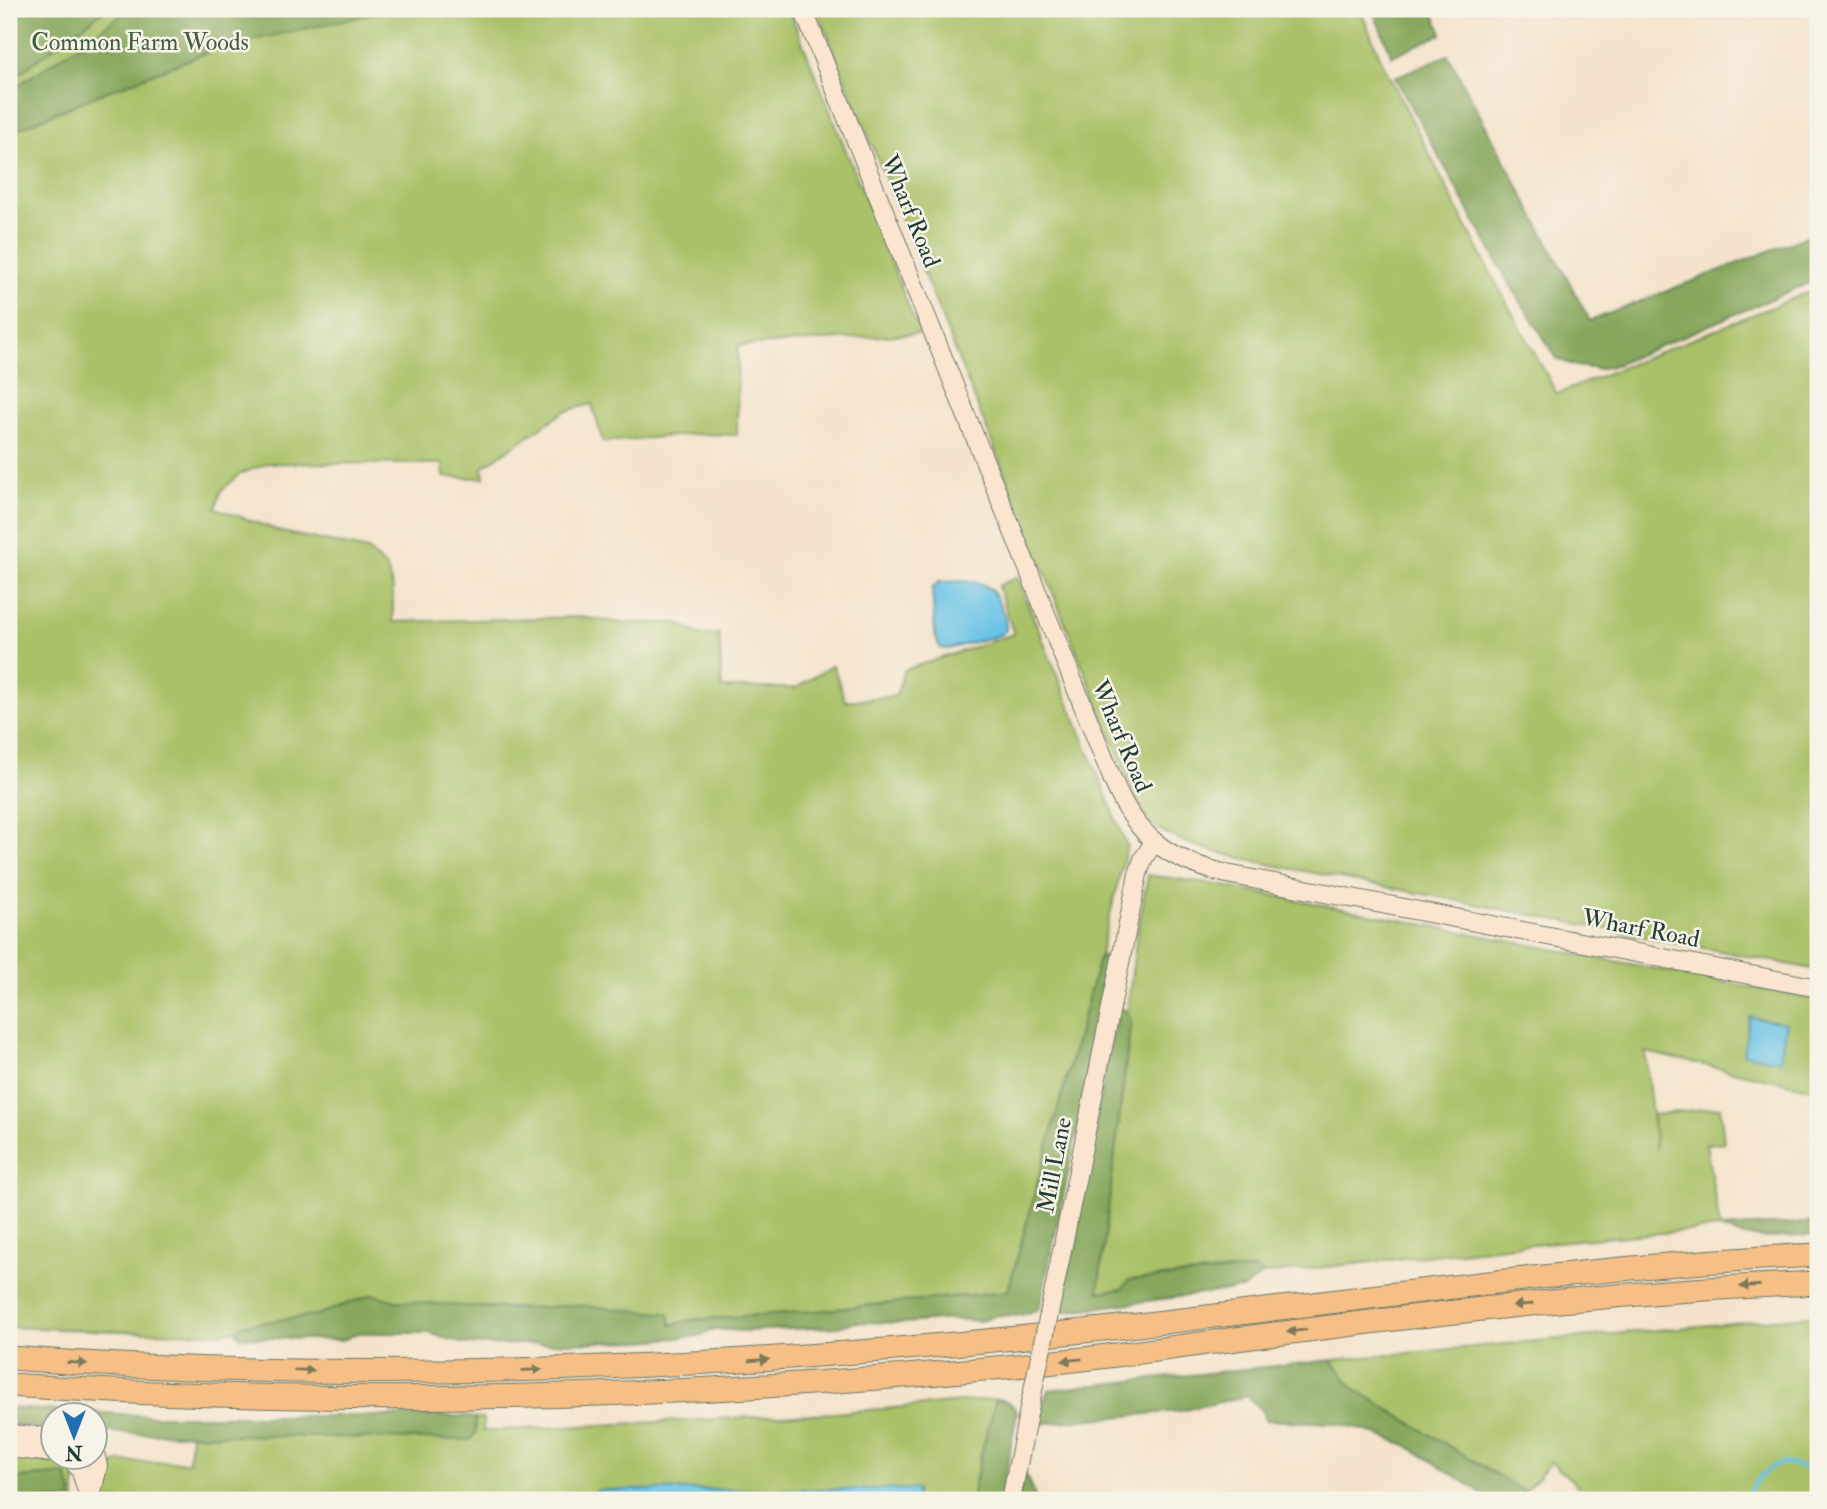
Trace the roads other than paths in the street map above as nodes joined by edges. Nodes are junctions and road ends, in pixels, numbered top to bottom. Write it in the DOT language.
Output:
graph roads {
  1 [pos="803,9"];
  2 [pos="1154,842"];
  3 [pos="1818,988"];
  4 [pos="1818,1255"];
  5 [pos="1818,1283"];
  6 [pos="9,1358"];
  7 [pos="9,1385"];
  8 [pos="9,1434"];
  9 [pos="38,1436"];
  10 [pos="9,1448"];
  11 [pos="38,1451"];
  12 [pos="80,1470"];
  13 [pos="97,1470"];
  14 [pos="90,1500"];
  15 [pos="1011,1500"];
  1 -- 2 [label="main road, Wharf Road"];
  2 -- 3 [label="main road, Wharf Road"];
  2 -- 15 [label="main road, Mill Lane, bridge"];
  6 -- 4 [label="highway, one-way"];
  5 -- 7 [label="highway, one-way"];
  8 -- 9 [label="main road"];
  10 -- 11 [label="main road"];
  12 -- 14 [label="main road"];
  13 -- 14 [label="main road"];
}
